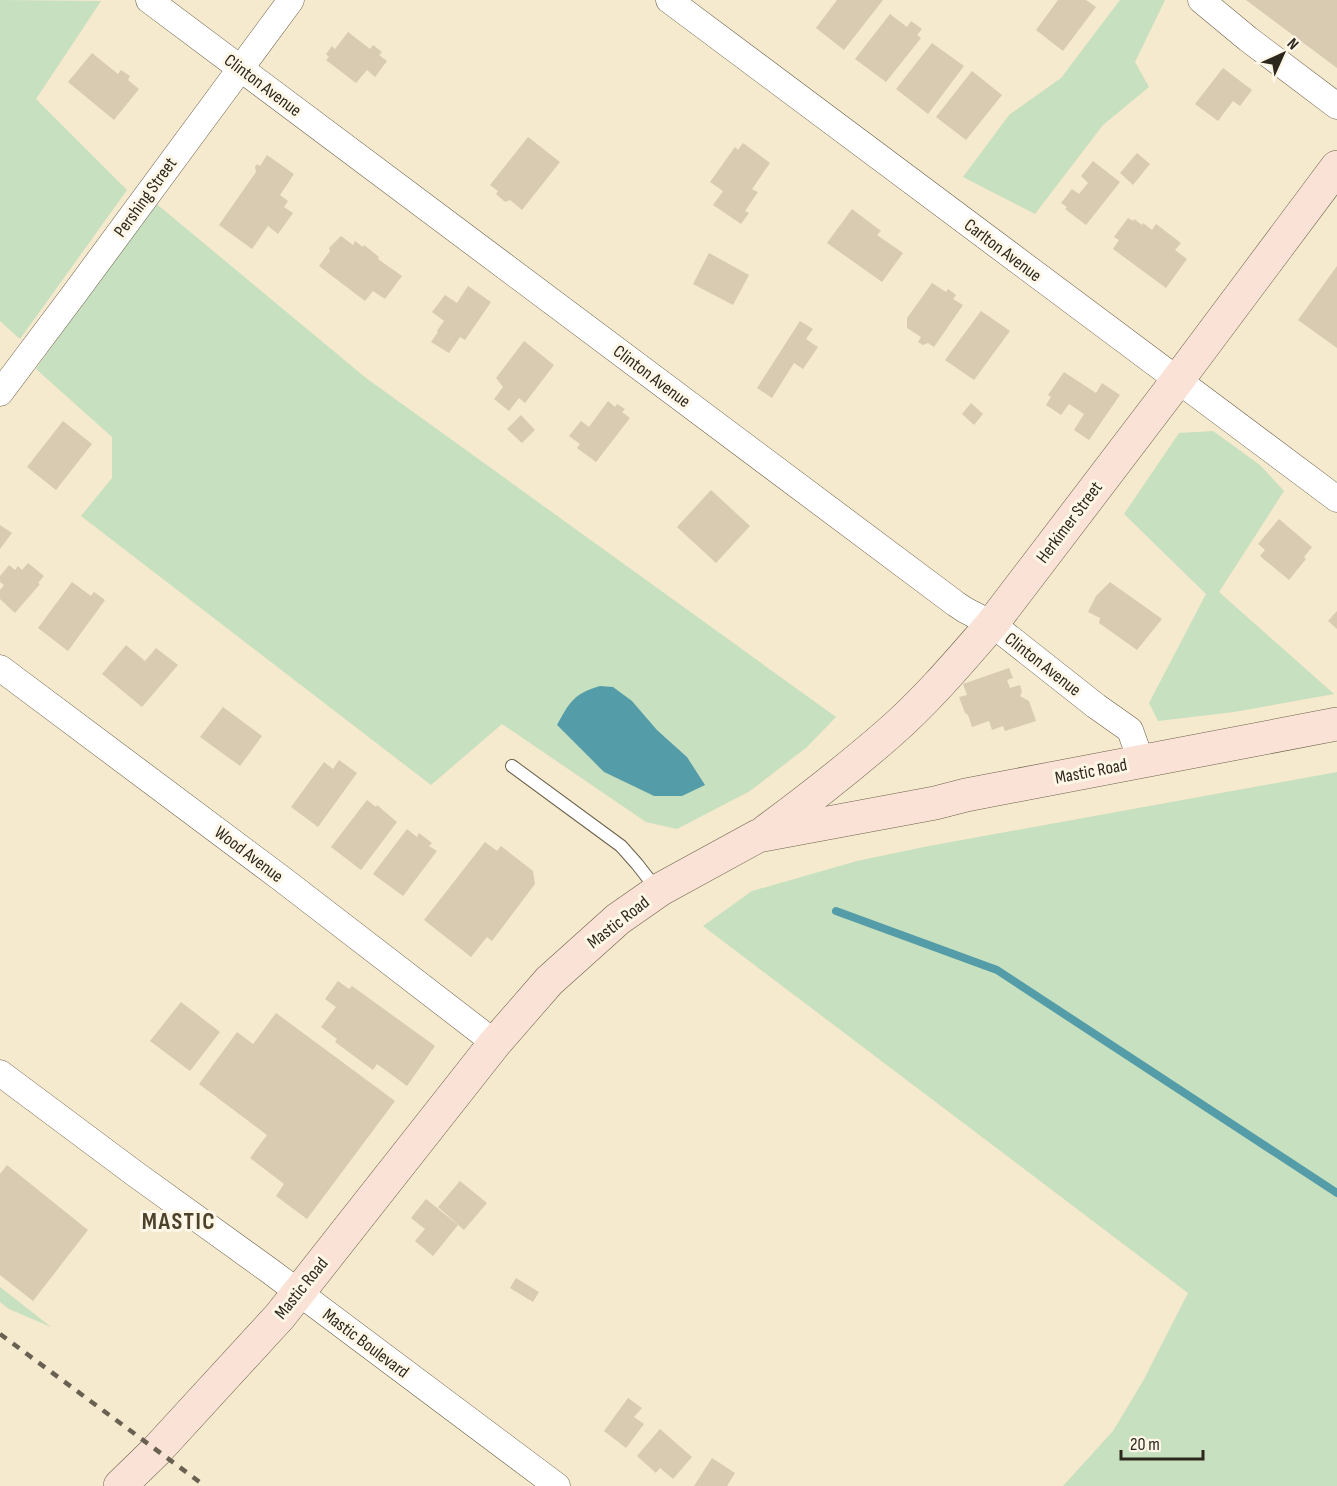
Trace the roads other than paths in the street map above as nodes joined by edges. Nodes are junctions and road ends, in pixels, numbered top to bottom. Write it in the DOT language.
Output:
graph roads {
  1 [pos="149,0"];
  2 [pos="291,0"];
  3 [pos="669,0"];
  4 [pos="1201,0"];
  5 [pos="240,68"];
  6 [pos="1337,106"];
  7 [pos="1337,167"];
  8 [pos="1177,381"];
  9 [pos="0,393"];
  10 [pos="1337,499"];
  11 [pos="992,624"];
  12 [pos="0,668"];
  13 [pos="1337,724"];
  14 [pos="1141,761"];
  15 [pos="512,766"];
  16 [pos="758,836"];
  17 [pos="658,891"];
  18 [pos="495,1043"];
  19 [pos="0,1073"];
  20 [pos="298,1293"];
  21 [pos="120,1486"];
  22 [pos="556,1486"];
  1 -- 5 [label="street, Clinton Avenue"];
  2 -- 5 [label="street, Pershing Street"];
  3 -- 8 [label="street, Carlton Avenue"];
  4 -- 6 [label="street"];
  5 -- 9 [label="street, Pershing Street"];
  5 -- 11 [label="street, Clinton Avenue"];
  7 -- 8 [label="main road, Herkimer Street"];
  8 -- 10 [label="street, Carlton Avenue"];
  8 -- 11 [label="main road, Herkimer Street"];
  11 -- 14 [label="street, Clinton Avenue"];
  11 -- 16 [label="main road, Herkimer Street"];
  12 -- 18 [label="street, Wood Avenue"];
  13 -- 14 [label="main road, Mastic Road"];
  14 -- 16 [label="main road, Mastic Road"];
  15 -- 17 [label="lane"];
  16 -- 17 [label="main road, Mastic Road"];
  17 -- 18 [label="main road, Mastic Road"];
  18 -- 20 [label="main road, Mastic Road"];
  19 -- 20 [label="street, Mastic Boulevard"];
  20 -- 21 [label="main road, Mastic Road"];
  20 -- 22 [label="street, Mastic Boulevard"];
}
